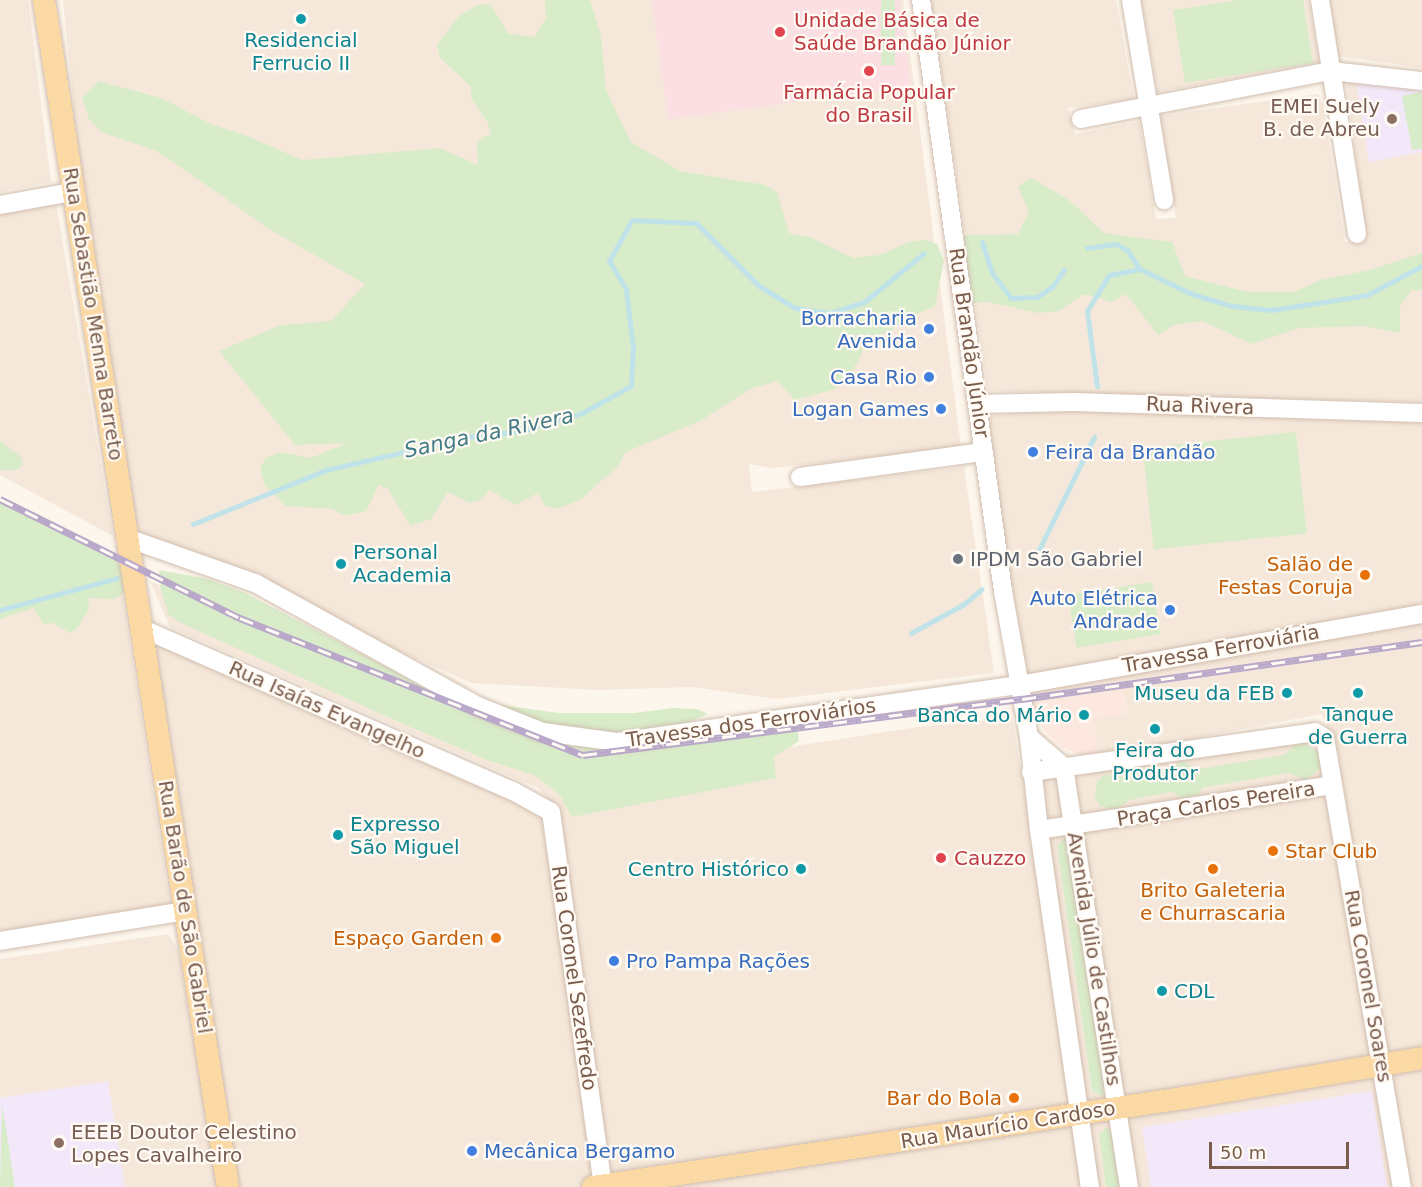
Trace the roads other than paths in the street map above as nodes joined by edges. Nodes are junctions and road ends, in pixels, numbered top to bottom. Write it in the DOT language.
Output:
graph roads {
  1 [pos="44,0"];
  2 [pos="921,0"];
  3 [pos="1131,0"];
  4 [pos="1320,0"];
  5 [pos="1332,71"];
  6 [pos="1422,81"];
  7 [pos="1149,106"];
  8 [pos="1081,119"];
  9 [pos="72,192"];
  10 [pos="1164,200"];
  11 [pos="0,205"];
  12 [pos="1357,234"];
  13 [pos="977,404"];
  14 [pos="1422,412"];
  15 [pos="984,452"];
  16 [pos="800,477"];
  17 [pos="130,539"];
  18 [pos="1422,614"];
  19 [pos="141,628"];
  20 [pos="1019,684"];
  21 [pos="1029,737"];
  22 [pos="1064,767"];
  23 [pos="1031,772"];
  24 [pos="1333,785"];
  25 [pos="513,791"];
  26 [pos="1074,826"];
  27 [pos="1039,830"];
  28 [pos="186,911"];
  29 [pos="0,941"];
  30 [pos="1422,1058"];
  31 [pos="1382,1065"];
  32 [pos="1118,1108"];
  33 [pos="1080,1114"];
  34 [pos="600,1186"];
  35 [pos="228,1187"];
  36 [pos="1090,1187"];
  37 [pos="1129,1187"];
  38 [pos="1402,1187"];
  1 -- 9 [label="main road, Rua Sebastião Menna Barreto"];
  2 -- 13 [label="street, Rua Brandão Júnior"];
  3 -- 7 [label="street"];
  4 -- 5 [label="street"];
  5 -- 6 [label="street"];
  5 -- 7 [label="street"];
  5 -- 12 [label="street"];
  7 -- 8 [label="street"];
  7 -- 10 [label="street"];
  9 -- 11 [label="street"];
  9 -- 17 [label="main road, Rua Sebastião Menna Barreto"];
  13 -- 14 [label="street, Rua Rivera"];
  13 -- 15 [label="street, Rua Brandão Júnior"];
  15 -- 16 [label="street"];
  15 -- 20 [label="street, Rua Brandão Júnior"];
  17 -- 19 [label="main road, Rua Sebastião Menna Barreto"];
  17 -- 20 [label="street, Travessa dos Ferroviários"];
  18 -- 20 [label="street, Travessa Ferroviária"];
  19 -- 25 [label="street, Rua Isaías Evangelho"];
  19 -- 28 [label="main road, Rua Barão de São Gabriel"];
  20 -- 21 [label="street, Rua Brandão Júnior"];
  21 -- 22 [label="street"];
  21 -- 23 [label="street, Avenida Júlio de Castilhos"];
  22 -- 23 [label="street, Praça Carlos Pereira"];
  22 -- 24 [label="street, Praça Carlos Pereira"];
  22 -- 26 [label="street, Avenida Júlio de Castilhos"];
  23 -- 27 [label="street, Avenida Júlio de Castilhos"];
  24 -- 26 [label="street, Praça Carlos Pereira"];
  24 -- 31 [label="street, Rua Coronel Soares"];
  25 -- 34 [label="street, Rua Coronel Sezefredo"];
  26 -- 27 [label="street, Praça Carlos Pereira"];
  26 -- 32 [label="street, Avenida Júlio de Castilhos"];
  27 -- 33 [label="street, Avenida Júlio de Castilhos"];
  28 -- 29 [label="street"];
  28 -- 35 [label="main road, Rua Barão de São Gabriel"];
  30 -- 31 [label="main road, Rua Maurício Cardoso"];
  31 -- 32 [label="main road, Rua Maurício Cardoso"];
  31 -- 38 [label="street, Rua Coronel Soares"];
  32 -- 33 [label="main road, Rua Maurício Cardoso"];
  32 -- 37 [label="street, Avenida Júlio de Castilhos"];
  33 -- 34 [label="main road, Rua Maurício Cardoso"];
  33 -- 36 [label="street, Avenida Júlio de Castilhos"];
}
